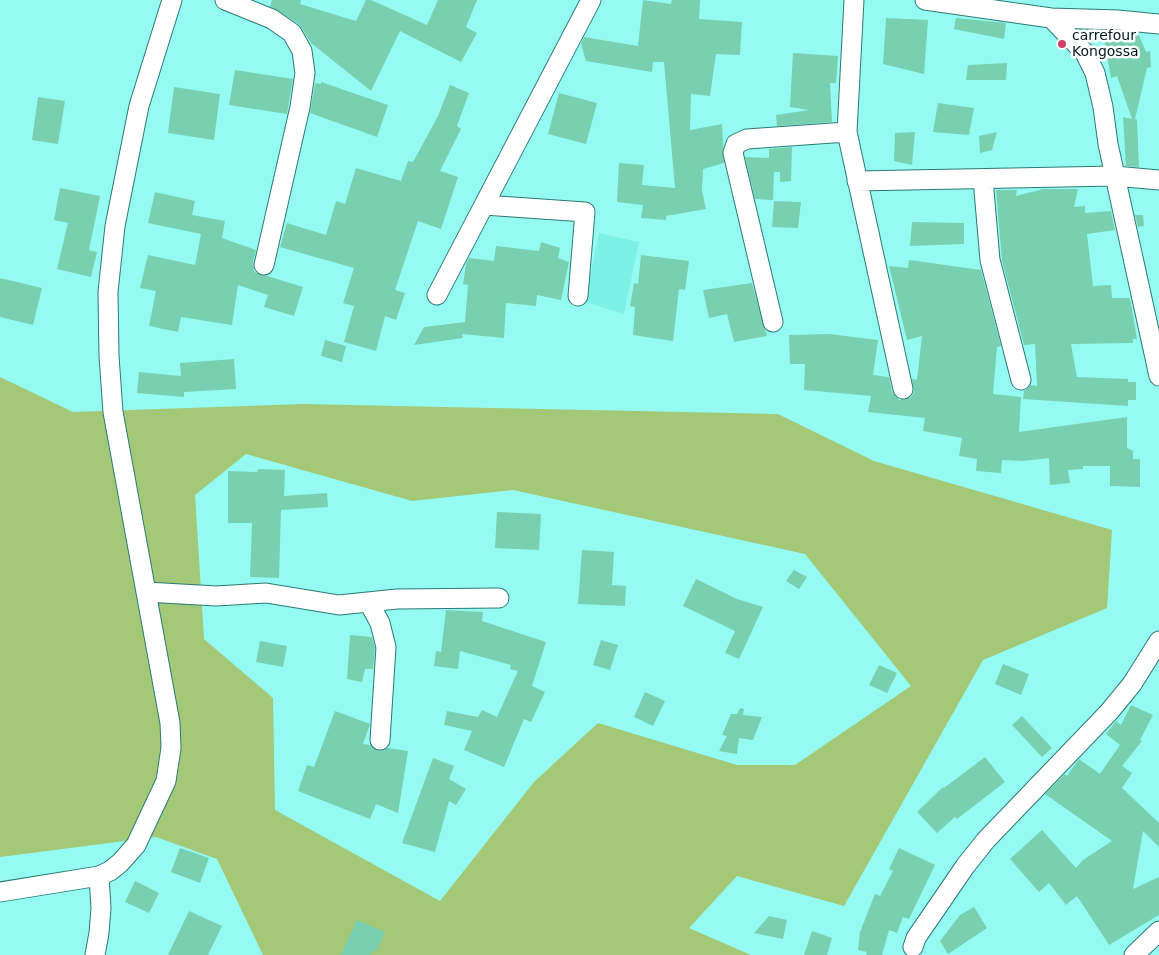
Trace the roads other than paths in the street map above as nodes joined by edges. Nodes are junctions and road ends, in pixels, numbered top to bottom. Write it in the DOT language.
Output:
graph roads {
  1 [pos="172,0"];
  2 [pos="225,0"];
  3 [pos="591,0"];
  4 [pos="854,0"];
  5 [pos="924,0"];
  6 [pos="1051,18"];
  7 [pos="1159,24"];
  8 [pos="847,132"];
  9 [pos="1115,176"];
  10 [pos="983,179"];
  11 [pos="1159,180"];
  12 [pos="857,181"];
  13 [pos="484,205"];
  14 [pos="264,265"];
  15 [pos="437,295"];
  16 [pos="578,296"];
  17 [pos="1151,304"];
  18 [pos="773,322"];
  19 [pos="1159,376"];
  20 [pos="1021,380"];
  21 [pos="903,389"];
  22 [pos="146,592"];
  23 [pos="499,598"];
  24 [pos="369,602"];
  25 [pos="1159,641"];
  26 [pos="380,740"];
  27 [pos="99,876"];
  28 [pos="0,892"];
  29 [pos="1159,931"];
  30 [pos="913,946"];
  31 [pos="95,955"];
  32 [pos="1134,955"];
  1 -- 22 [label="street"];
  2 -- 14 [label="street"];
  3 -- 13 [label="street"];
  4 -- 8 [label="street"];
  5 -- 6 [label="street"];
  6 -- 7 [label="street"];
  6 -- 9 [label="street"];
  8 -- 12 [label="street"];
  8 -- 18 [label="street"];
  9 -- 10 [label="street"];
  9 -- 11 [label="street"];
  9 -- 17 [label="street"];
  10 -- 12 [label="street"];
  10 -- 20 [label="street"];
  12 -- 21 [label="street"];
  13 -- 15 [label="street"];
  13 -- 16 [label="street"];
  17 -- 19 [label="street"];
  22 -- 24 [label="street"];
  22 -- 27 [label="street"];
  23 -- 24 [label="street"];
  24 -- 26 [label="street"];
  25 -- 30 [label="street"];
  27 -- 28 [label="street"];
  27 -- 31 [label="street"];
  29 -- 32 [label="street"];
}
